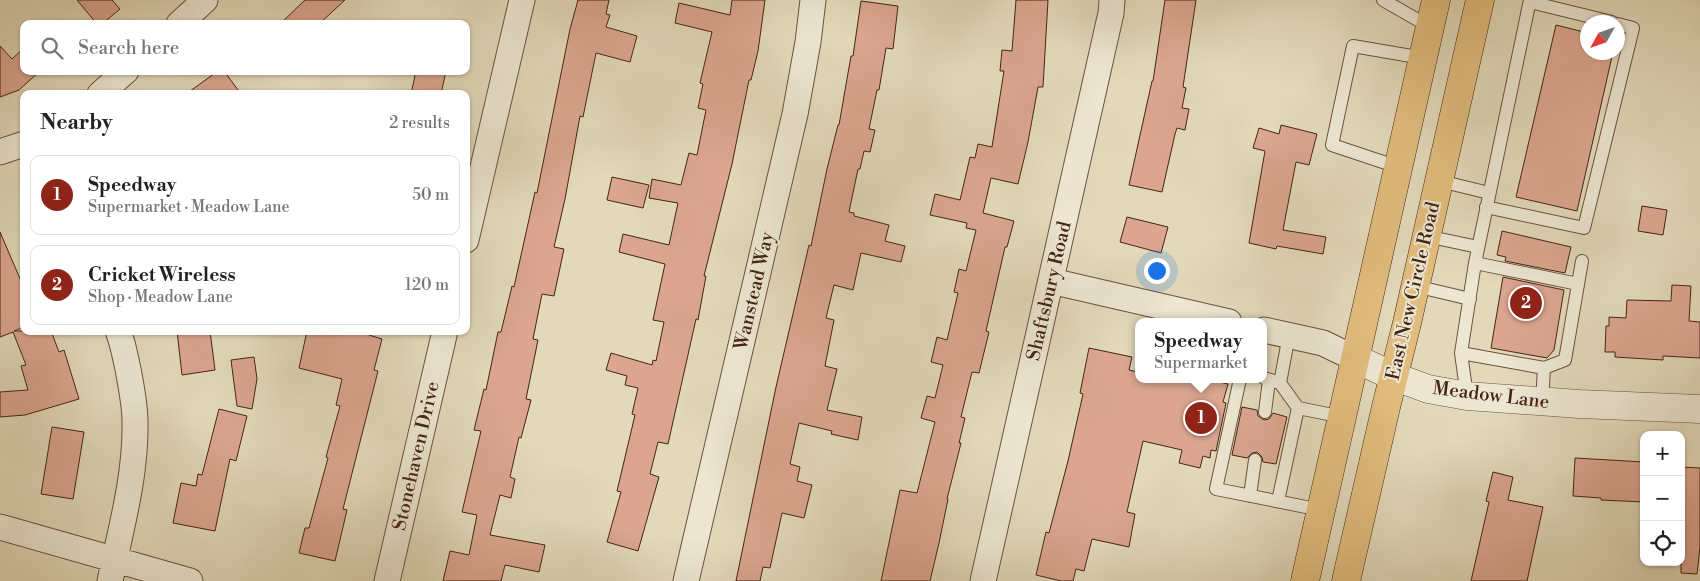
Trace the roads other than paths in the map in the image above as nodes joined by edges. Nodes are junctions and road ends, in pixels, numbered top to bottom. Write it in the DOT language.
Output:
graph roads {
  1 [pos="205,0"];
  2 [pos="522,0"];
  3 [pos="813,0"];
  4 [pos="1112,0"];
  5 [pos="1383,0"];
  6 [pos="1436,0"];
  7 [pos="1480,0"];
  8 [pos="1530,1"];
  9 [pos="1585,15"];
  10 [pos="183,20"];
  11 [pos="1625,26"];
  12 [pos="1430,27"];
  13 [pos="1423,58"];
  14 [pos="121,75"];
  15 [pos="105,90"];
  16 [pos="20,145"];
  17 [pos="0,152"];
  18 [pos="1398,167"];
  19 [pos="1440,181"];
  20 [pos="1489,193"];
  21 [pos="1486,207"];
  22 [pos="470,223"];
  23 [pos="1426,236"];
  24 [pos="1478,247"];
  25 [pos="1582,261"];
  26 [pos="1475,263"];
  27 [pos="1051,281"];
  28 [pos="1578,284"];
  29 [pos="1415,286"];
  30 [pos="1470,299"];
  31 [pos="1214,318"];
  32 [pos="1267,331"];
  33 [pos="120,335"];
  34 [pos="444,335"];
  35 [pos="1289,335"];
  36 [pos="1461,354"];
  37 [pos="1354,358"];
  38 [pos="1544,368"];
  39 [pos="1393,376"];
  40 [pos="1271,380"];
  41 [pos="1239,383"];
  42 [pos="1467,396"];
  43 [pos="1542,402"];
  44 [pos="1298,408"];
  45 [pos="1700,409"];
  46 [pos="1265,412"];
  47 [pos="1343,416"];
  48 [pos="1255,460"];
  49 [pos="1250,496"];
  50 [pos="1278,501"];
  51 [pos="1321,510"];
  52 [pos="0,528"];
  53 [pos="112,570"];
  54 [pos="190,581"];
  55 [pos="387,581"];
  56 [pos="686,581"];
  57 [pos="983,581"];
  58 [pos="1305,581"];
  59 [pos="1346,581"];
  1 -- 10 [label="street"];
  2 -- 22 [label="street"];
  3 -- 56 [label="street, Wanstead Way"];
  4 -- 27 [label="street, Shaftsbury Road"];
  5 -- 12 [label="lane"];
  6 -- 12 [label="highway"];
  7 -- 19 [label="highway, East New Circle Road"];
  8 -- 9 [label="lane"];
  8 -- 20 [label="lane"];
  11 -- 21 [label="lane"];
  12 -- 13 [label="highway"];
  13 -- 18 [label="highway"];
  13 -- 18 [label="lane"];
  14 -- 15 [label="street"];
  16 -- 17 [label="street"];
  18 -- 37 [label="highway"];
  19 -- 20 [label="lane"];
  19 -- 23 [label="highway, East New Circle Road"];
  20 -- 21 [label="lane"];
  21 -- 24 [label="lane"];
  23 -- 24 [label="lane"];
  23 -- 29 [label="highway, East New Circle Road"];
  24 -- 26 [label="lane"];
  25 -- 28 [label="lane"];
  26 -- 28 [label="lane"];
  26 -- 30 [label="lane"];
  27 -- 31 [label="street"];
  27 -- 57 [label="street, Shaftsbury Road"];
  28 -- 38 [label="lane"];
  29 -- 30 [label="lane"];
  29 -- 39 [label="highway, East New Circle Road"];
  30 -- 36 [label="lane"];
  32 -- 35 [label="street, Meadow Lane"];
  33 -- 53 [label="street"];
  34 -- 55 [label="street, Stonehaven Drive"];
  35 -- 37 [label="street, Meadow Lane"];
  35 -- 40 [label="lane"];
  36 -- 38 [label="lane"];
  36 -- 42 [label="lane"];
  37 -- 39 [label="street, Meadow Lane"];
  37 -- 47 [label="highway"];
  38 -- 43 [label="lane"];
  39 -- 42 [label="street, Meadow Lane"];
  39 -- 59 [label="highway, East New Circle Road"];
  40 -- 44 [label="lane"];
  40 -- 46 [label="lane"];
  41 -- 49 [label="lane"];
  42 -- 43 [label="street, Meadow Lane"];
  43 -- 45 [label="street, Meadow Lane"];
  44 -- 47 [label="lane"];
  44 -- 50 [label="lane"];
  47 -- 51 [label="highway"];
  48 -- 49 [label="lane"];
  49 -- 50 [label="lane"];
  50 -- 51 [label="lane"];
  51 -- 58 [label="highway"];
  52 -- 53 [label="street"];
  53 -- 54 [label="street"];
}
